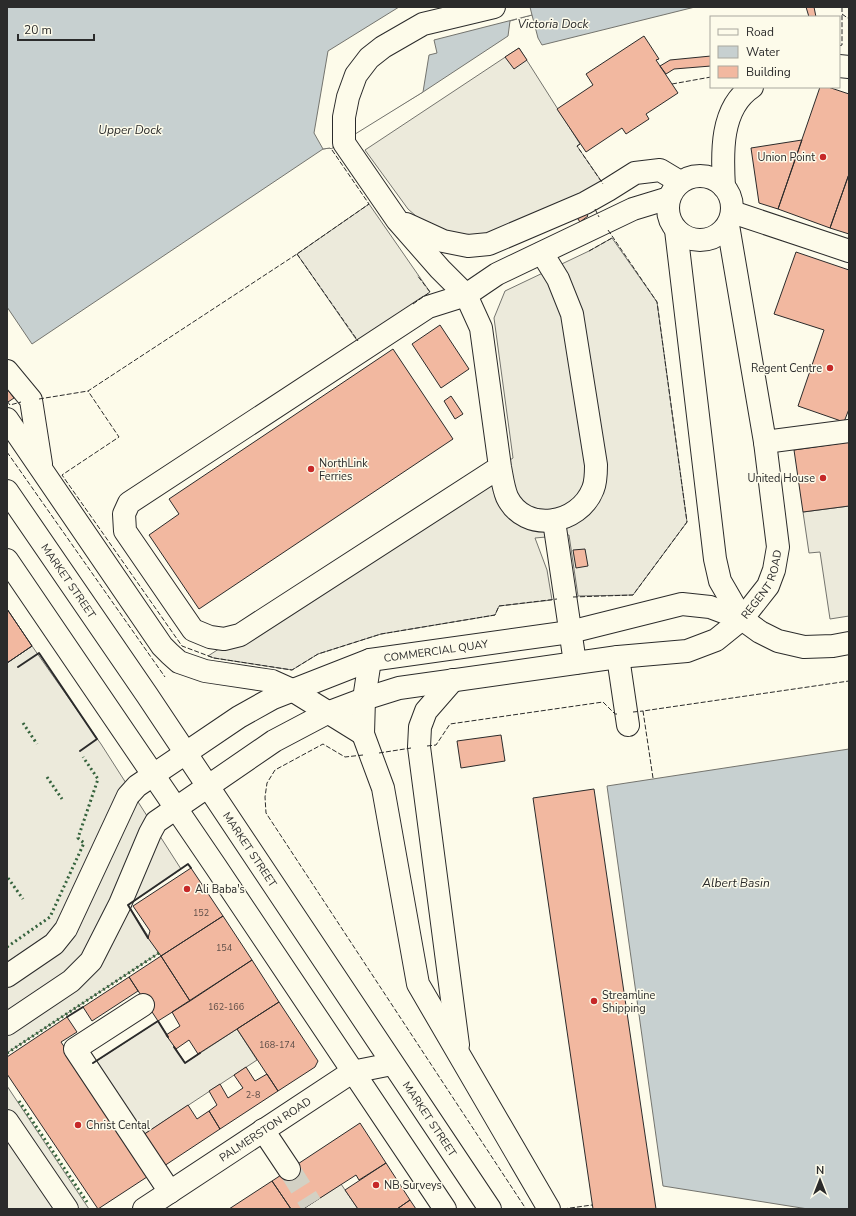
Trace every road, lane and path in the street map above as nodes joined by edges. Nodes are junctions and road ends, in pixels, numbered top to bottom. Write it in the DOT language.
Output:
graph roads {
  1 [pos="494,7"];
  2 [pos="751,88"];
  3 [pos="724,187"];
  4 [pos="675,190"];
  5 [pos="730,218"];
  6 [pos="397,220"];
  7 [pos="676,230"];
  8 [pos="849,251"];
  9 [pos="542,253"];
  10 [pos="466,295"];
  11 [pos="7,371"];
  12 [pos="7,418"];
  13 [pos="849,431"];
  14 [pos="765,442"];
  15 [pos="500,467"];
  16 [pos="42,469"];
  17 [pos="7,491"];
  18 [pos="554,521"];
  19 [pos="7,560"];
  20 [pos="742,619"];
  21 [pos="570,632"];
  22 [pos="849,643"];
  23 [pos="618,657"];
  24 [pos="370,660"];
  25 [pos="575,663"];
  26 [pos="452,680"];
  27 [pos="292,690"];
  28 [pos="364,699"];
  29 [pos="327,713"];
  30 [pos="628,725"];
  31 [pos="363,734"];
  32 [pos="185,753"];
  33 [pos="153,775"];
  34 [pos="208,786"];
  35 [pos="175,808"];
  36 [pos="7,976"];
  37 [pos="143,1005"];
  38 [pos="7,1024"];
  39 [pos="459,1056"];
  40 [pos="392,1064"];
  41 [pos="352,1072"];
  42 [pos="7,1121"];
  43 [pos="263,1130"];
  44 [pos="289,1169"];
  45 [pos="170,1192"];
  46 [pos="67,1209"];
  47 [pos="144,1209"];
  48 [pos="444,1209"];
  49 [pos="490,1209"];
  50 [pos="549,1209"];
  1 -- 6 [label="street"];
  2 -- 3 [label="street"];
  3 -- 4 [label="street"];
  3 -- 5 [label="street"];
  4 -- 6 [label="street"];
  4 -- 7 [label="street"];
  4 -- 9 [label="street"];
  5 -- 7 [label="street"];
  5 -- 8 [label="street"];
  5 -- 14 [label="street, REGENT ROAD"];
  6 -- 10 [label="street"];
  7 -- 20 [label="street, REGENT ROAD"];
  9 -- 10 [label="street"];
  9 -- 18 [label="street"];
  10 -- 15 [label="street"];
  10 -- 15 [label="street"];
  11 -- 16 [label="street"];
  12 -- 16 [label="street"];
  13 -- 14 [label="street"];
  14 -- 20 [label="street, REGENT ROAD"];
  15 -- 18 [label="street"];
  16 -- 27 [label="street"];
  17 -- 32 [label="street, MARKET STREET"];
  18 -- 21 [label="street"];
  19 -- 33 [label="street"];
  20 -- 21 [label="street, COMMERCIAL QUAY"];
  20 -- 22 [label="street, COMMERCIAL QUAY"];
  20 -- 23 [label="street"];
  21 -- 24 [label="street, COMMERCIAL QUAY"];
  21 -- 25 [label="street"];
  23 -- 25 [label="street"];
  23 -- 30 [label="street"];
  24 -- 27 [label="street, COMMERCIAL QUAY"];
  24 -- 28 [label="street"];
  25 -- 26 [label="street"];
  26 -- 28 [label="street"];
  26 -- 39 [label="street"];
  27 -- 29 [label="street"];
  27 -- 32 [label="street, COMMERCIAL QUAY"];
  28 -- 29 [label="street"];
  28 -- 31 [label="street"];
  29 -- 31 [label="street"];
  29 -- 34 [label="street"];
  31 -- 39 [label="street"];
  32 -- 33 [label="street, COMMERCIAL QUAY"];
  32 -- 34 [label="street, MARKET STREET"];
  33 -- 35 [label="street"];
  33 -- 36 [label="street, COMMERCIAL QUAY"];
  34 -- 35 [label="street"];
  34 -- 40 [label="street, MARKET STREET"];
  35 -- 38 [label="street"];
  35 -- 41 [label="street"];
  37 -- 45 [label="street"];
  39 -- 50 [label="street"];
  40 -- 41 [label="street, PALMERSTON ROAD"];
  40 -- 49 [label="street, MARKET STREET"];
  41 -- 43 [label="street, PALMERSTON ROAD"];
  41 -- 48 [label="street"];
  42 -- 46 [label="street"];
  43 -- 44 [label="street"];
  43 -- 45 [label="street, PALMERSTON ROAD"];
  45 -- 47 [label="street, PALMERSTON ROAD"];
}
